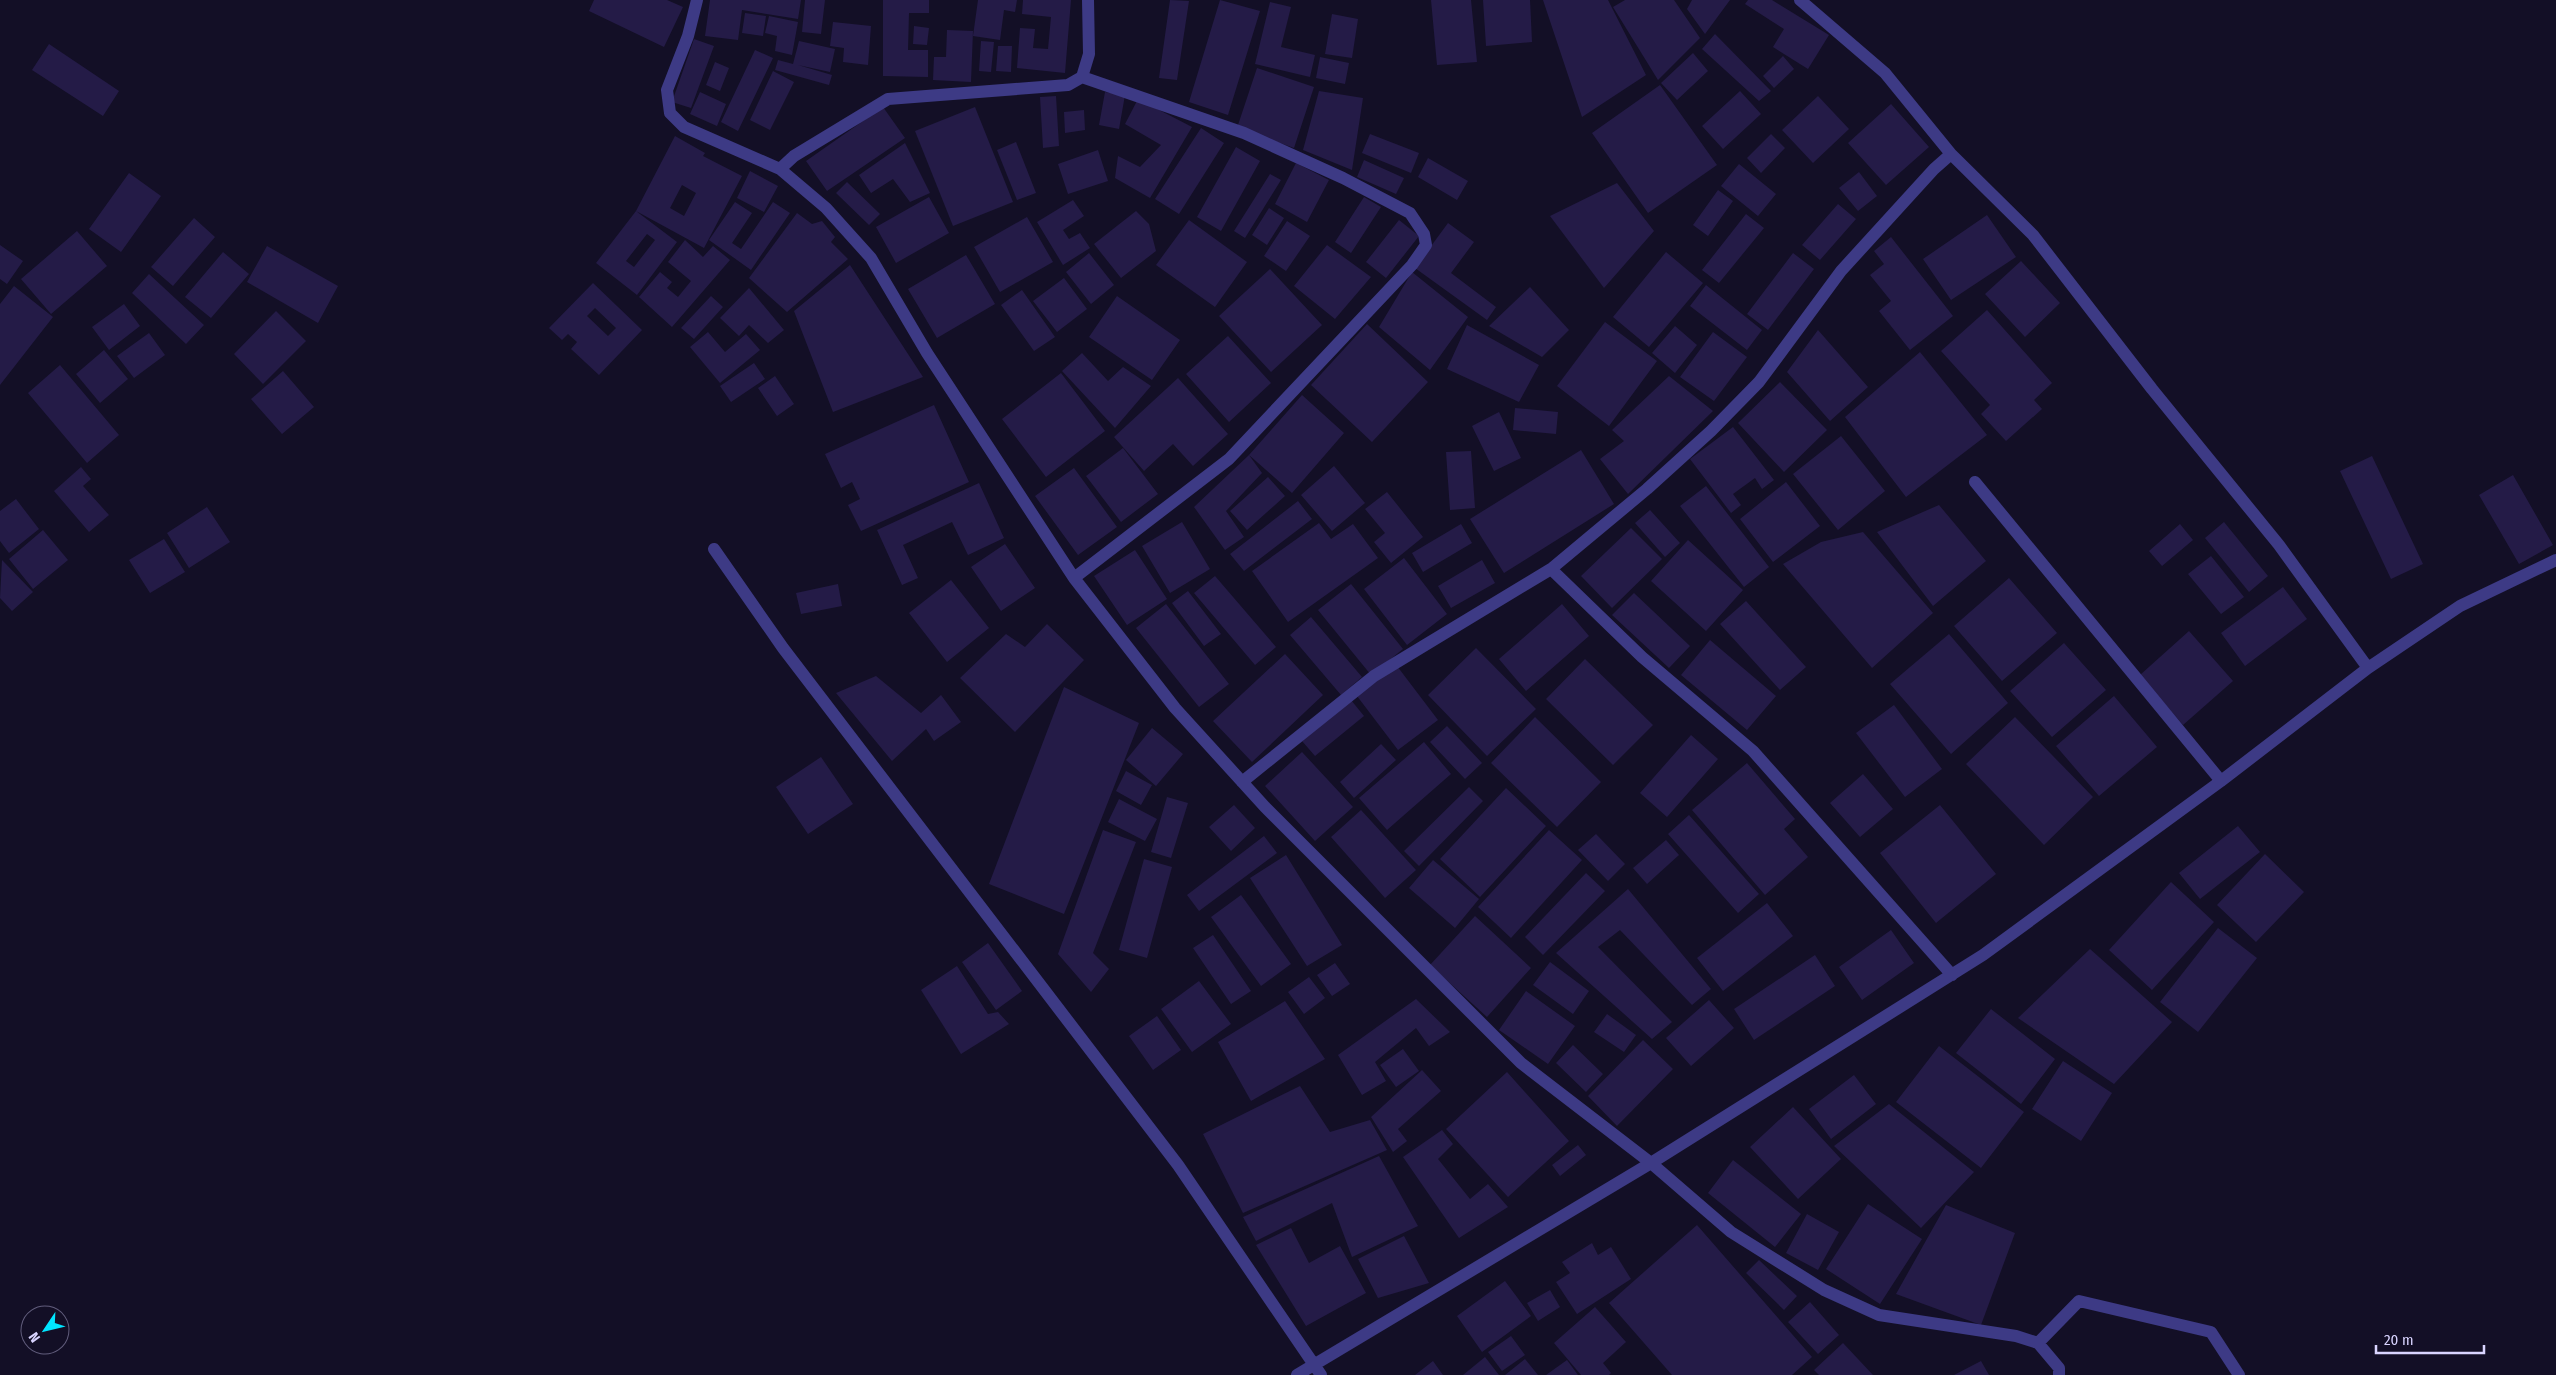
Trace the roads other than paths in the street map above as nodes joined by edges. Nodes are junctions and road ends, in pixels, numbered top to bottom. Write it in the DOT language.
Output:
graph roads {
  1 [pos="697,0"];
  2 [pos="1088,0"];
  3 [pos="1800,0"];
  4 [pos="1082,77"];
  5 [pos="1951,154"];
  6 [pos="780,169"];
  7 [pos="1974,482"];
  8 [pos="714,549"];
  9 [pos="2556,560"];
  10 [pos="1551,569"];
  11 [pos="1074,578"];
  12 [pos="2368,668"];
  13 [pos="2221,781"];
  14 [pos="1242,782"];
  15 [pos="1952,975"];
  16 [pos="1651,1163"];
  17 [pos="2038,1343"];
  18 [pos="1317,1370"];
  19 [pos="1297,1375"];
  20 [pos="2059,1375"];
  21 [pos="2239,1375"];
  1 -- 6 [label="street"];
  2 -- 4 [label="street"];
  3 -- 5 [label="street"];
  4 -- 6 [label="street"];
  4 -- 11 [label="street"];
  5 -- 10 [label="street"];
  5 -- 12 [label="street"];
  6 -- 11 [label="street"];
  7 -- 13 [label="street"];
  8 -- 18 [label="street"];
  9 -- 12 [label="street"];
  10 -- 14 [label="street"];
  10 -- 15 [label="street"];
  11 -- 14 [label="street"];
  12 -- 13 [label="street"];
  13 -- 15 [label="street"];
  14 -- 16 [label="street"];
  15 -- 16 [label="street"];
  16 -- 17 [label="street"];
  16 -- 18 [label="street"];
  17 -- 20 [label="street"];
  17 -- 21 [label="street"];
  18 -- 19 [label="street"];
}
